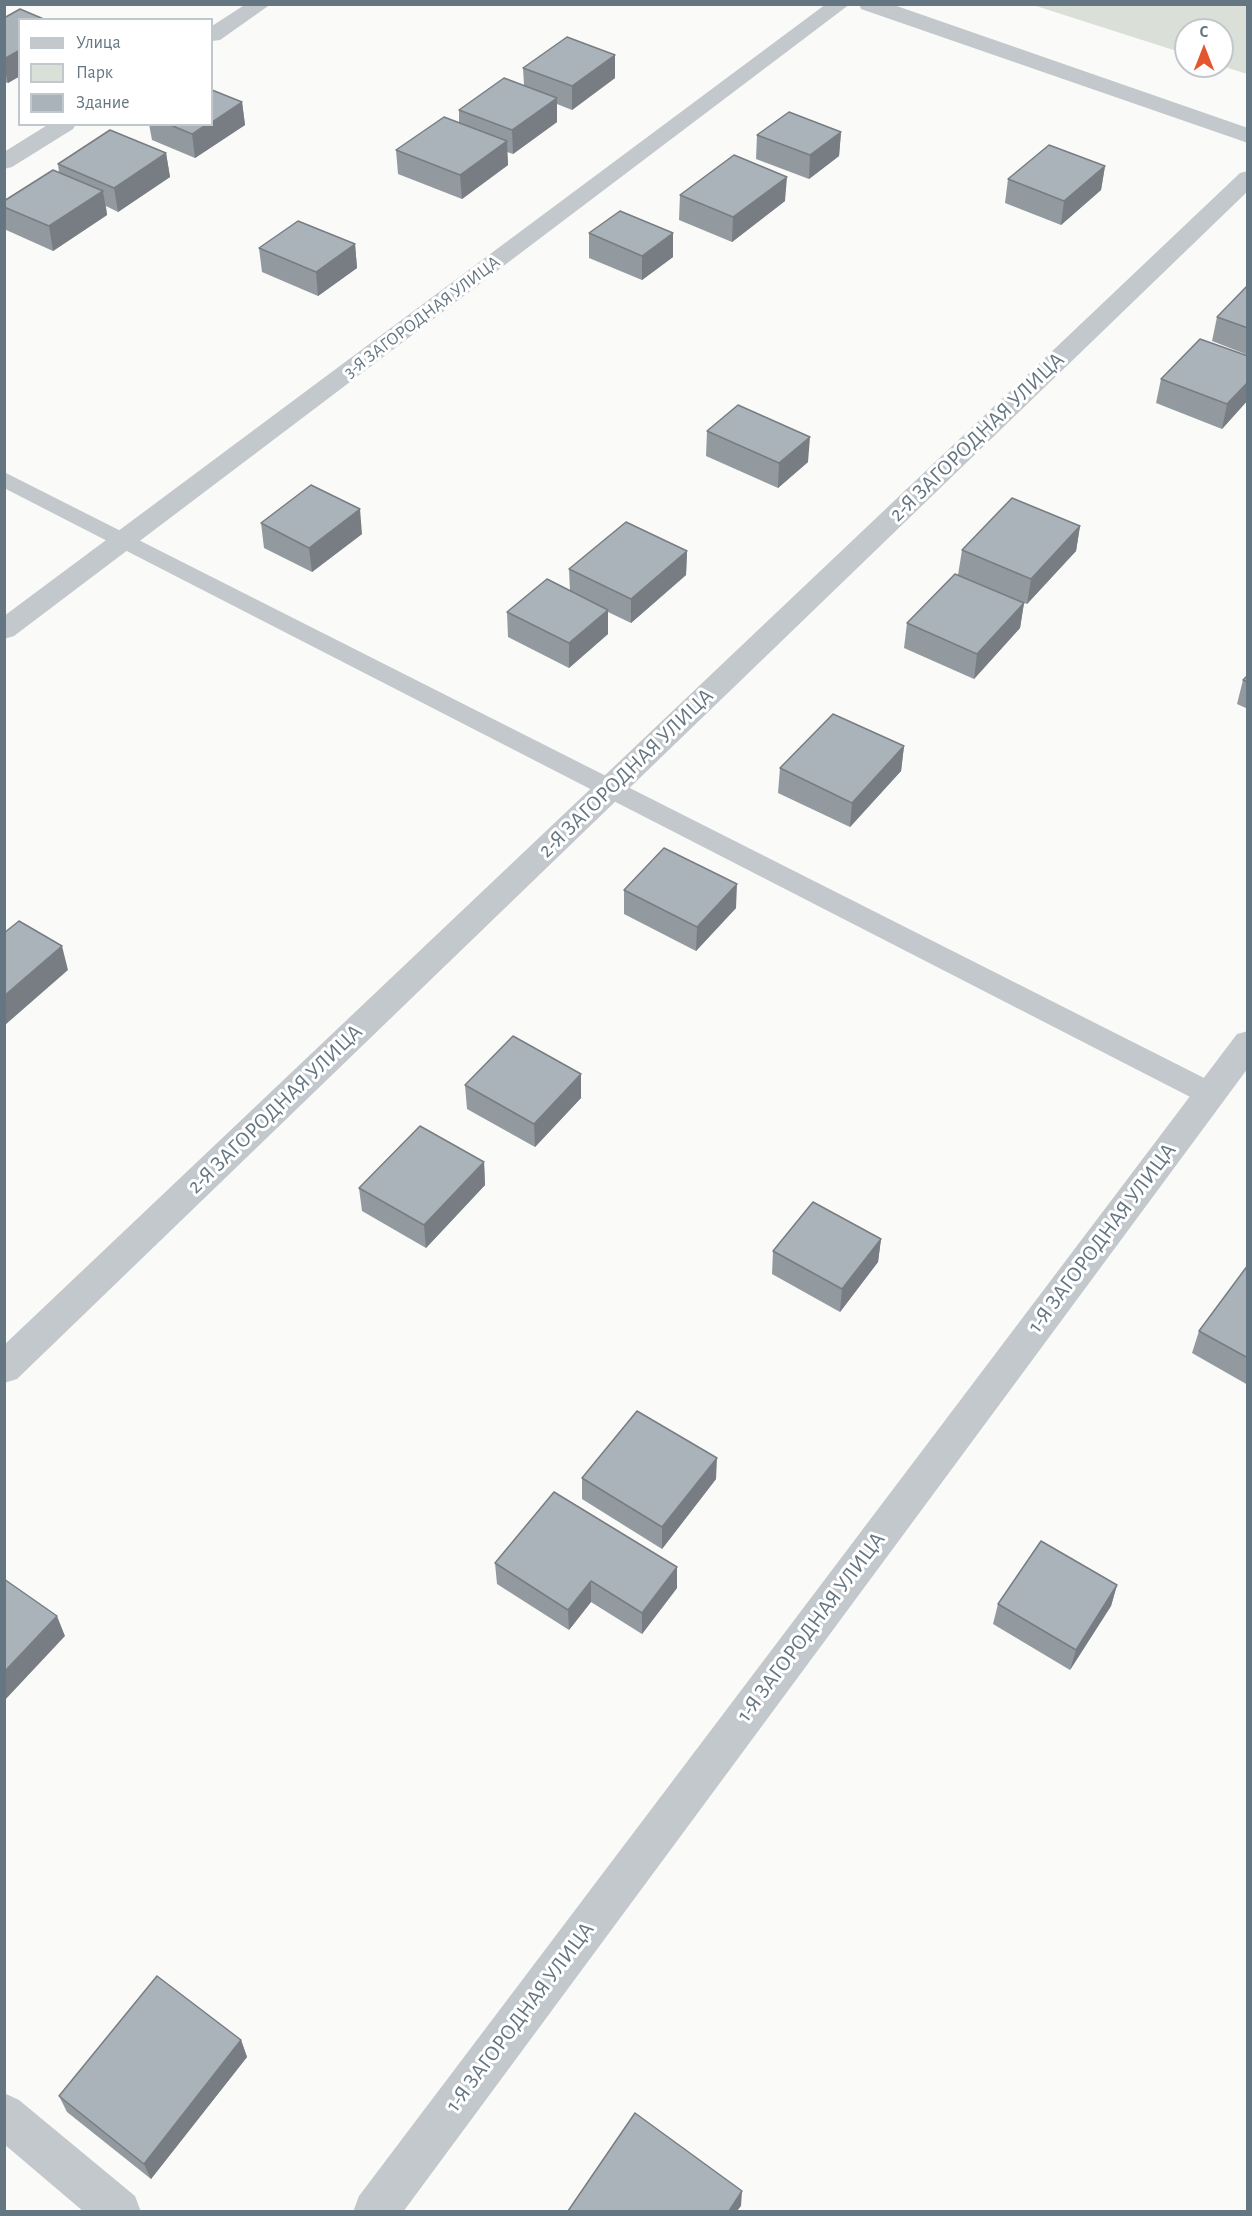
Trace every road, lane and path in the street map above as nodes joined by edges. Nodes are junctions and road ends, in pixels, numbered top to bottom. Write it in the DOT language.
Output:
graph roads {
  1 [pos="261,4"];
  2 [pos="840,4"];
  3 [pos="869,4"];
  4 [pos="213,34"];
  5 [pos="62,126"];
  6 [pos="1248,136"];
  7 [pos="4,162"];
  8 [pos="1248,178"];
  9 [pos="4,478"];
  10 [pos="125,540"];
  11 [pos="4,630"];
  12 [pos="610,788"];
  13 [pos="1248,1043"];
  14 [pos="1210,1094"];
  15 [pos="4,1368"];
  16 [pos="4,2115"];
  17 [pos="119,2211"];
  18 [pos="375,2211"];
  1 -- 4 [label="street"];
  2 -- 10 [label="street, 3-Я ЗАГОРОДНАЯ УЛИЦА"];
  3 -- 6 [label="street"];
  5 -- 7 [label="street"];
  8 -- 12 [label="street, 2-Я ЗАГОРОДНАЯ УЛИЦА"];
  9 -- 10 [label="lane"];
  10 -- 11 [label="street, 3-Я ЗАГОРОДНАЯ УЛИЦА"];
  10 -- 12 [label="lane"];
  12 -- 14 [label="lane"];
  12 -- 15 [label="street, 2-Я ЗАГОРОДНАЯ УЛИЦА"];
  13 -- 14 [label="street, 1-Я ЗАГОРОДНАЯ УЛИЦА"];
  14 -- 18 [label="street, 1-Я ЗАГОРОДНАЯ УЛИЦА"];
  16 -- 17 [label="street"];
}
